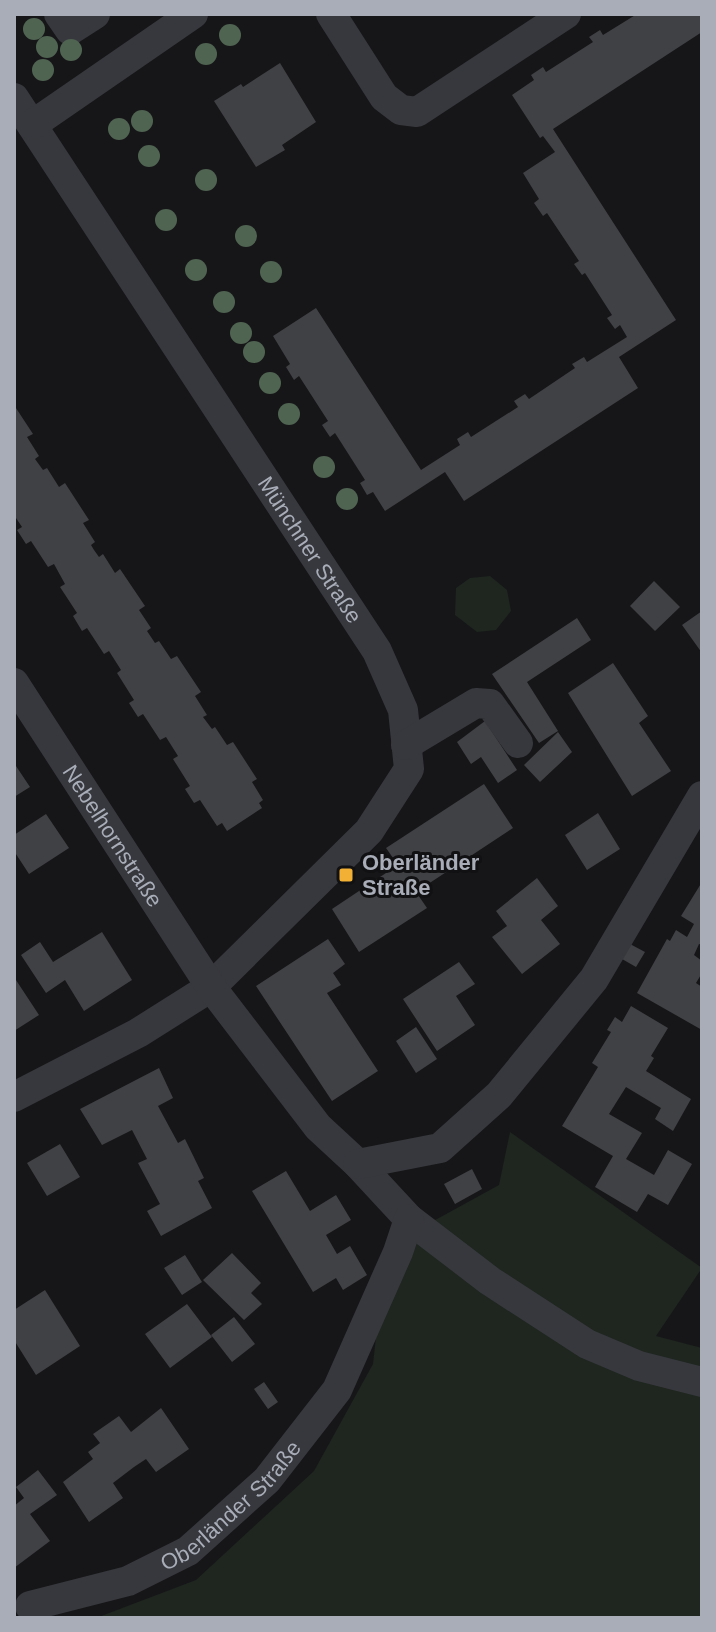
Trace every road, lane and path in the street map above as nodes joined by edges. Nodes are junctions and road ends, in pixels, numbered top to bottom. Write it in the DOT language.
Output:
graph roads {
  1 [pos="59,14"];
  2 [pos="95,14"];
  3 [pos="331,14"];
  4 [pos="566,14"];
  5 [pos="186,16"];
  6 [pos="14,98"];
  7 [pos="32,125"];
  8 [pos="14,683"];
  9 [pos="518,743"];
  10 [pos="406,745"];
  11 [pos="702,796"];
  12 [pos="211,987"];
  13 [pos="14,1097"];
  14 [pos="358,1164"];
  15 [pos="409,1219"];
  16 [pos="702,1382"];
  17 [pos="30,1606"];
  1 -- 2 [label="street"];
  3 -- 4 [label="street"];
  5 -- 7 [label="street"];
  6 -- 7 [label="street, Münchner Straße"];
  7 -- 10 [label="street, Münchner Straße"];
  8 -- 12 [label="street, Nebelhornstraße"];
  9 -- 10 [label="street"];
  10 -- 12 [label="street, Münchner Straße"];
  11 -- 14 [label="street"];
  12 -- 13 [label="street"];
  12 -- 14 [label="street"];
  14 -- 15 [label="street"];
  15 -- 16 [label="street"];
  15 -- 17 [label="street, Oberländer Straße"];
}
